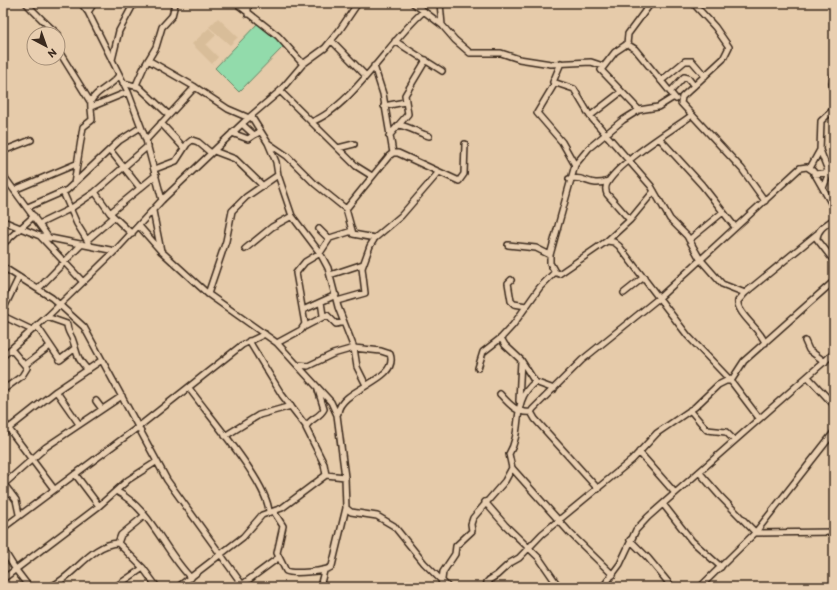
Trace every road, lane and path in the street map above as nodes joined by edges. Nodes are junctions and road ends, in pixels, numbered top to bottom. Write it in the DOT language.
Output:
graph roads {
  1 [pos="26,3"];
  2 [pos="81,3"];
  3 [pos="94,3"];
  4 [pos="134,3"];
  5 [pos="236,3"];
  6 [pos="248,3"];
  7 [pos="358,3"];
  8 [pos="413,3"];
  9 [pos="440,3"];
  10 [pos="650,3"];
  11 [pos="693,3"];
  12 [pos="175,4"];
  13 [pos="424,11"];
  14 [pos="88,12"];
  15 [pos="248,14"];
  16 [pos="442,25"];
  17 [pos="49,26"];
  18 [pos="332,41"];
  19 [pos="395,41"];
  20 [pos="627,44"];
  21 [pos="112,60"];
  22 [pos="148,60"];
  23 [pos="426,60"];
  24 [pos="66,63"];
  25 [pos="303,64"];
  26 [pos="561,64"];
  27 [pos="374,66"];
  28 [pos="603,66"];
  29 [pos="442,71"];
  30 [pos="834,74"];
  31 [pos="119,75"];
  32 [pos="366,76"];
  33 [pos="705,76"];
  34 [pos="661,81"];
  35 [pos="123,83"];
  36 [pos="555,84"];
  37 [pos="136,85"];
  38 [pos="694,86"];
  39 [pos="196,87"];
  40 [pos="280,91"];
  41 [pos="128,92"];
  42 [pos="621,92"];
  43 [pos="670,92"];
  44 [pos="834,96"];
  45 [pos="674,97"];
  46 [pos="405,102"];
  47 [pos="681,103"];
  48 [pos="91,105"];
  49 [pos="384,106"];
  50 [pos="639,110"];
  51 [pos="834,110"];
  52 [pos="169,115"];
  53 [pos="590,116"];
  54 [pos="691,116"];
  55 [pos="250,117"];
  56 [pos="311,122"];
  57 [pos="161,123"];
  58 [pos="242,124"];
  59 [pos="399,125"];
  60 [pos="141,127"];
  61 [pos="260,132"];
  62 [pos="232,133"];
  63 [pos="254,135"];
  64 [pos="606,135"];
  65 [pos="389,136"];
  66 [pos="429,136"];
  67 [pos="660,139"];
  68 [pos="31,140"];
  69 [pos="146,140"];
  70 [pos="268,143"];
  71 [pos="354,144"];
  72 [pos="464,144"];
  73 [pos="148,146"];
  74 [pos="184,148"];
  75 [pos="338,148"];
  76 [pos="110,150"];
  77 [pos="820,150"];
  78 [pos="3,151"];
  79 [pos="212,152"];
  80 [pos="393,153"];
  81 [pos="629,161"];
  82 [pos="76,164"];
  83 [pos="575,165"];
  84 [pos="122,168"];
  85 [pos="810,168"];
  86 [pos="154,169"];
  87 [pos="440,172"];
  88 [pos="831,173"];
  89 [pos="814,174"];
  90 [pos="3,175"];
  91 [pos="278,175"];
  92 [pos="156,176"];
  93 [pos="372,176"];
  94 [pos="570,179"];
  95 [pos="608,181"];
  96 [pos="74,184"];
  97 [pos="263,186"];
  98 [pos="140,188"];
  99 [pos="823,188"];
  100 [pos="14,190"];
  101 [pos="63,192"];
  102 [pos="95,192"];
  103 [pos="654,192"];
  104 [pos="162,200"];
  105 [pos="765,201"];
  106 [pos="28,207"];
  107 [pos="834,208"];
  108 [pos="70,209"];
  109 [pos="346,209"];
  110 [pos="153,211"];
  111 [pos="723,212"];
  112 [pos="112,214"];
  113 [pos="34,216"];
  114 [pos="292,216"];
  115 [pos="834,219"];
  116 [pos="630,220"];
  117 [pos="3,221"];
  118 [pos="39,224"];
  119 [pos="139,226"];
  120 [pos="735,227"];
  121 [pos="20,228"];
  122 [pos="319,229"];
  123 [pos="352,231"];
  124 [pos="132,234"];
  125 [pos="817,234"];
  126 [pos="40,236"];
  127 [pos="49,238"];
  128 [pos="375,238"];
  129 [pos="329,239"];
  130 [pos="689,240"];
  131 [pos="607,241"];
  132 [pos="86,243"];
  133 [pos="3,244"];
  134 [pos="508,245"];
  135 [pos="245,249"];
  136 [pos="115,251"];
  137 [pos="161,251"];
  138 [pos="320,253"];
  139 [pos="550,255"];
  140 [pos="700,259"];
  141 [pos="834,261"];
  142 [pos="64,262"];
  143 [pos="363,264"];
  144 [pos="3,267"];
  145 [pos="555,272"];
  146 [pos="330,275"];
  147 [pos="19,277"];
  148 [pos="644,277"];
  149 [pos="512,280"];
  150 [pos="834,281"];
  151 [pos="83,282"];
  152 [pos="38,289"];
  153 [pos="745,292"];
  154 [pos="624,293"];
  155 [pos="208,294"];
  156 [pos="336,295"];
  157 [pos="660,297"];
  158 [pos="321,302"];
  159 [pos="337,302"];
  160 [pos="59,304"];
  161 [pos="526,306"];
  162 [pos="3,310"];
  163 [pos="303,310"];
  164 [pos="323,315"];
  165 [pos="3,316"];
  166 [pos="47,318"];
  167 [pos="344,322"];
  168 [pos="37,326"];
  169 [pos="304,327"];
  170 [pos="32,330"];
  171 [pos="265,334"];
  172 [pos="501,338"];
  173 [pos="249,341"];
  174 [pos="805,341"];
  175 [pos="276,343"];
  176 [pos="765,343"];
  177 [pos="50,346"];
  178 [pos="354,348"];
  179 [pos="11,349"];
  180 [pos="74,349"];
  181 [pos="834,353"];
  182 [pos="3,356"];
  183 [pos="102,360"];
  184 [pos="521,360"];
  185 [pos="825,362"];
  186 [pos="25,365"];
  187 [pos="298,365"];
  188 [pos="478,368"];
  189 [pos="88,370"];
  190 [pos="808,377"];
  191 [pos="731,381"];
  192 [pos="3,382"];
  193 [pos="535,382"];
  194 [pos="366,385"];
  195 [pos="188,388"];
  196 [pos="317,388"];
  197 [pos="5,389"];
  198 [pos="554,390"];
  199 [pos="56,391"];
  200 [pos="500,394"];
  201 [pos="122,396"];
  202 [pos="96,401"];
  203 [pos="520,401"];
  204 [pos="510,405"];
  205 [pos="834,405"];
  206 [pos="291,406"];
  207 [pos="102,409"];
  208 [pos="518,410"];
  209 [pos="690,410"];
  210 [pos="531,412"];
  211 [pos="337,415"];
  212 [pos="759,418"];
  213 [pos="3,421"];
  214 [pos="79,424"];
  215 [pos="306,426"];
  216 [pos="137,428"];
  217 [pos="8,429"];
  218 [pos="834,432"];
  219 [pos="225,436"];
  220 [pos="734,440"];
  221 [pos="639,452"];
  222 [pos="31,460"];
  223 [pos="156,462"];
  224 [pos="512,468"];
  225 [pos="699,472"];
  226 [pos="75,474"];
  227 [pos="326,475"];
  228 [pos="345,477"];
  229 [pos="3,484"];
  230 [pos="54,489"];
  231 [pos="598,489"];
  232 [pos="116,490"];
  233 [pos="10,492"];
  234 [pos="676,493"];
  235 [pos="3,498"];
  236 [pos="485,502"];
  237 [pos="663,504"];
  238 [pos="99,506"];
  239 [pos="346,508"];
  240 [pos="272,512"];
  241 [pos="20,514"];
  242 [pos="144,516"];
  243 [pos="559,521"];
  244 [pos="3,528"];
  245 [pos="755,532"];
  246 [pos="834,532"];
  247 [pos="630,540"];
  248 [pos="118,542"];
  249 [pos="3,549"];
  250 [pos="529,549"];
  251 [pos="220,554"];
  252 [pos="278,558"];
  253 [pos="721,567"];
  254 [pos="143,568"];
  255 [pos="16,570"];
  256 [pos="324,571"];
  257 [pos="613,575"];
  258 [pos="192,578"];
  259 [pos="3,579"];
  260 [pos="441,580"];
  261 [pos="486,584"];
  262 [pos="242,586"];
  263 [pos="444,586"];
  264 [pos="30,587"];
  265 [pos="50,587"];
  266 [pos="115,587"];
  267 [pos="157,587"];
  268 [pos="178,587"];
  269 [pos="320,587"];
  270 [pos="492,587"];
  271 [pos="559,587"];
  272 [pos="604,587"];
  273 [pos="672,587"];
  274 [pos="700,587"];
  1 -- 17 [label="street"];
  2 -- 14 [label="street"];
  3 -- 14 [label="street"];
  4 -- 21 [label="street"];
  5 -- 15 [label="street"];
  6 -- 15 [label="street"];
  7 -- 18 [label="street"];
  8 -- 13 [label="street"];
  9 -- 16 [label="street"];
  10 -- 20 [label="street"];
  11 -- 33 [label="street"];
  12 -- 22 [label="street"];
  13 -- 16 [label="street"];
  13 -- 19 [label="street"];
  14 -- 21 [label="street"];
  15 -- 25 [label="street"];
  16 -- 26 [label="street"];
  18 -- 25 [label="street"];
  18 -- 32 [label="street"];
  19 -- 23 [label="street"];
  19 -- 27 [label="street"];
  20 -- 28 [label="street"];
  20 -- 34 [label="street"];
  21 -- 31 [label="street"];
  22 -- 37 [label="street"];
  22 -- 39 [label="street"];
  23 -- 29 [label="street"];
  23 -- 46 [label="street"];
  24 -- 48 [label="street"];
  25 -- 40 [label="street"];
  26 -- 28 [label="street"];
  26 -- 36 [label="street"];
  27 -- 32 [label="street"];
  27 -- 49 [label="street"];
  28 -- 42 [label="street"];
  30 -- 44 [label="street"];
  31 -- 35 [label="street"];
  31 -- 48 [label="street"];
  32 -- 56 [label="street"];
  33 -- 34 [label="street"];
  33 -- 38 [label="street"];
  34 -- 43 [label="street"];
  35 -- 37 [label="street"];
  35 -- 41 [label="street"];
  36 -- 53 [label="street"];
  36 -- 83 [label="street"];
  37 -- 52 [label="street"];
  38 -- 43 [label="street"];
  38 -- 47 [label="street"];
  39 -- 52 [label="street"];
  39 -- 55 [label="street"];
  40 -- 55 [label="street"];
  40 -- 56 [label="street"];
  41 -- 48 [label="street"];
  41 -- 60 [label="street"];
  42 -- 50 [label="street"];
  42 -- 53 [label="street"];
  43 -- 45 [label="street"];
  45 -- 47 [label="street"];
  45 -- 50 [label="street"];
  46 -- 49 [label="street"];
  46 -- 59 [label="street"];
  47 -- 54 [label="street"];
  48 -- 82 [label="street"];
  49 -- 65 [label="street"];
  50 -- 64 [label="street"];
  51 -- 77 [label="street"];
  52 -- 57 [label="street"];
  53 -- 64 [label="street"];
  54 -- 67 [label="street"];
  54 -- 105 [label="street"];
  55 -- 58 [label="street"];
  55 -- 61 [label="street"];
  56 -- 75 [label="street"];
  57 -- 69 [label="street"];
  57 -- 74 [label="street"];
  58 -- 62 [label="street"];
  58 -- 63 [label="street"];
  59 -- 65 [label="street"];
  59 -- 66 [label="street"];
  60 -- 69 [label="street"];
  60 -- 76 [label="street"];
  61 -- 63 [label="street"];
  61 -- 70 [label="street"];
  62 -- 63 [label="street"];
  62 -- 79 [label="street"];
  64 -- 81 [label="street"];
  64 -- 83 [label="street"];
  65 -- 80 [label="street"];
  67 -- 81 [label="street"];
  67 -- 111 [label="street"];
  68 -- 78 [label="street"];
  69 -- 73 [label="street"];
  70 -- 91 [label="street"];
  70 -- 109 [label="street"];
  71 -- 75 [label="street"];
  72 -- 87 [label="street"];
  73 -- 84 [label="street"];
  73 -- 86 [label="street"];
  74 -- 79 [label="street"];
  74 -- 86 [label="street"];
  75 -- 93 [label="street"];
  76 -- 84 [label="street"];
  76 -- 96 [label="street"];
  77 -- 85 [label="street"];
  77 -- 88 [label="street"];
  79 -- 97 [label="street"];
  79 -- 104 [label="street"];
  80 -- 87 [label="street"];
  80 -- 93 [label="street"];
  81 -- 95 [label="street"];
  81 -- 103 [label="street"];
  82 -- 96 [label="street"];
  82 -- 100 [label="street"];
  83 -- 94 [label="street"];
  84 -- 98 [label="street"];
  84 -- 102 [label="street"];
  85 -- 89 [label="street"];
  85 -- 105 [label="street"];
  86 -- 92 [label="street"];
  87 -- 128 [label="street"];
  88 -- 89 [label="street"];
  88 -- 99 [label="street"];
  89 -- 99 [label="street"];
  90 -- 100 [label="street"];
  91 -- 97 [label="street"];
  91 -- 114 [label="street"];
  92 -- 98 [label="street"];
  92 -- 104 [label="street"];
  93 -- 109 [label="street"];
  94 -- 95 [label="street"];
  94 -- 139 [label="street"];
  95 -- 116 [label="street"];
  96 -- 101 [label="street"];
  97 -- 155 [label="street"];
  98 -- 112 [label="street"];
  99 -- 107 [label="street"];
  100 -- 106 [label="street"];
  101 -- 106 [label="street"];
  101 -- 108 [label="street"];
  102 -- 108 [label="street"];
  102 -- 112 [label="street"];
  103 -- 116 [label="street"];
  103 -- 130 [label="street"];
  104 -- 110 [label="street"];
  105 -- 120 [label="street"];
  106 -- 113 [label="street"];
  108 -- 118 [label="street"];
  108 -- 132 [label="street"];
  109 -- 123 [label="street"];
  110 -- 119 [label="street"];
  110 -- 137 [label="street"];
  111 -- 120 [label="street"];
  111 -- 130 [label="street"];
  112 -- 124 [label="street"];
  112 -- 132 [label="street"];
  113 -- 118 [label="street"];
  113 -- 121 [label="street"];
  114 -- 135 [label="street"];
  114 -- 138 [label="street"];
  115 -- 125 [label="street"];
  116 -- 131 [label="street"];
  117 -- 121 [label="street"];
  118 -- 127 [label="street"];
  119 -- 124 [label="street"];
  119 -- 137 [label="street"];
  120 -- 140 [label="street"];
  121 -- 126 [label="street"];
  121 -- 133 [label="street"];
  122 -- 129 [label="street"];
  123 -- 128 [label="street"];
  123 -- 129 [label="street"];
  124 -- 136 [label="street"];
  125 -- 141 [label="street"];
  125 -- 153 [label="street"];
  126 -- 127 [label="street"];
  126 -- 142 [label="street"];
  127 -- 132 [label="street"];
  128 -- 143 [label="street"];
  129 -- 138 [label="street"];
  130 -- 140 [label="street"];
  131 -- 145 [label="street"];
  131 -- 148 [label="street"];
  132 -- 136 [label="street"];
  132 -- 142 [label="street"];
  134 -- 139 [label="street"];
  136 -- 151 [label="street"];
  137 -- 155 [label="street"];
  138 -- 146 [label="street"];
  138 -- 163 [label="street"];
  139 -- 145 [label="street"];
  140 -- 153 [label="street"];
  140 -- 157 [label="street"];
  142 -- 151 [label="street"];
  142 -- 152 [label="street"];
  143 -- 146 [label="street"];
  143 -- 159 [label="street"];
  144 -- 147 [label="street"];
  145 -- 161 [label="street"];
  146 -- 156 [label="street"];
  147 -- 152 [label="street"];
  147 -- 162 [label="street"];
  148 -- 154 [label="street"];
  148 -- 157 [label="street"];
  149 -- 161 [label="street"];
  150 -- 176 [label="street"];
  151 -- 160 [label="street"];
  152 -- 160 [label="street"];
  153 -- 176 [label="street"];
  155 -- 171 [label="street"];
  156 -- 158 [label="street"];
  156 -- 159 [label="street"];
  157 -- 191 [label="street"];
  157 -- 198 [label="street"];
  158 -- 163 [label="street"];
  158 -- 164 [label="street"];
  159 -- 167 [label="street"];
  160 -- 166 [label="street"];
  160 -- 183 [label="street"];
  161 -- 172 [label="street"];
  163 -- 169 [label="street"];
  164 -- 167 [label="street"];
  164 -- 169 [label="street"];
  165 -- 170 [label="street"];
  166 -- 168 [label="street"];
  166 -- 180 [label="street"];
  167 -- 178 [label="street"];
  168 -- 170 [label="street"];
  168 -- 177 [label="street"];
  169 -- 175 [label="street"];
  170 -- 179 [label="street"];
  171 -- 173 [label="street"];
  171 -- 175 [label="street"];
  172 -- 184 [label="street"];
  172 -- 188 [label="street"];
  173 -- 195 [label="street"];
  173 -- 206 [label="street"];
  174 -- 185 [label="street"];
  175 -- 187 [label="street"];
  176 -- 191 [label="street"];
  177 -- 180 [label="street"];
  177 -- 186 [label="street"];
  178 -- 187 [label="street"];
  178 -- 194 [label="street"];
  178 -- 194 [label="street"];
  179 -- 182 [label="street"];
  179 -- 186 [label="street"];
  180 -- 189 [label="street"];
  181 -- 185 [label="street"];
  183 -- 189 [label="street"];
  183 -- 201 [label="street"];
  184 -- 193 [label="street"];
  184 -- 203 [label="street"];
  185 -- 190 [label="street"];
  186 -- 197 [label="street"];
  187 -- 196 [label="street"];
  189 -- 199 [label="street"];
  190 -- 205 [label="street"];
  190 -- 212 [label="street"];
  191 -- 209 [label="street"];
  191 -- 212 [label="street"];
  192 -- 197 [label="street"];
  193 -- 198 [label="street"];
  193 -- 203 [label="street"];
  194 -- 211 [label="street"];
  195 -- 216 [label="street"];
  195 -- 219 [label="street"];
  196 -- 211 [label="street"];
  196 -- 215 [label="street"];
  198 -- 210 [label="street"];
  199 -- 214 [label="street"];
  199 -- 217 [label="street"];
  200 -- 204 [label="street"];
  201 -- 207 [label="street"];
  201 -- 216 [label="street"];
  202 -- 207 [label="street"];
  203 -- 204 [label="street"];
  203 -- 208 [label="street"];
  204 -- 208 [label="street"];
  206 -- 215 [label="street"];
  206 -- 219 [label="street"];
  207 -- 214 [label="street"];
  208 -- 210 [label="street"];
  208 -- 224 [label="street"];
  209 -- 220 [label="street"];
  209 -- 221 [label="street"];
  210 -- 231 [label="street"];
  211 -- 228 [label="street"];
  212 -- 220 [label="street"];
  213 -- 217 [label="street"];
  214 -- 222 [label="street"];
  215 -- 227 [label="street"];
  216 -- 223 [label="street"];
  216 -- 226 [label="street"];
  217 -- 222 [label="street"];
  218 -- 245 [label="street"];
  219 -- 240 [label="street"];
  220 -- 225 [label="street"];
  221 -- 231 [label="street"];
  221 -- 234 [label="street"];
  222 -- 229 [label="street"];
  222 -- 230 [label="street"];
  223 -- 232 [label="street"];
  223 -- 251 [label="street"];
  224 -- 236 [label="street"];
  224 -- 243 [label="street"];
  225 -- 234 [label="street"];
  225 -- 245 [label="street"];
  226 -- 230 [label="street"];
  226 -- 238 [label="street"];
  227 -- 228 [label="street"];
  227 -- 240 [label="street"];
  228 -- 239 [label="street"];
  229 -- 233 [label="street"];
  230 -- 241 [label="street"];
  231 -- 243 [label="street"];
  232 -- 238 [label="street"];
  232 -- 242 [label="street"];
  233 -- 235 [label="street"];
  233 -- 241 [label="street"];
  234 -- 237 [label="street"];
  236 -- 250 [label="street"];
  236 -- 260 [label="street"];
  237 -- 247 [label="street"];
  237 -- 253 [label="street"];
  238 -- 255 [label="street"];
  239 -- 256 [label="street"];
  239 -- 260 [label="street"];
  240 -- 251 [label="street"];
  240 -- 252 [label="street"];
  241 -- 244 [label="street"];
  242 -- 248 [label="street"];
  242 -- 258 [label="street"];
  243 -- 250 [label="street"];
  243 -- 257 [label="street"];
  245 -- 246 [label="street"];
  245 -- 253 [label="street"];
  247 -- 257 [label="street"];
  247 -- 273 [label="street"];
  248 -- 254 [label="street"];
  248 -- 265 [label="street"];
  249 -- 255 [label="street"];
  250 -- 261 [label="street"];
  250 -- 271 [label="street"];
  251 -- 258 [label="street"];
  251 -- 262 [label="street"];
  252 -- 256 [label="street"];
  252 -- 262 [label="street"];
  253 -- 274 [label="street"];
  254 -- 266 [label="street"];
  254 -- 267 [label="street"];
  255 -- 259 [label="street"];
  255 -- 264 [label="street"];
  256 -- 269 [label="street"];
  257 -- 272 [label="street"];
  258 -- 268 [label="street"];
  260 -- 263 [label="street"];
  261 -- 270 [label="street"];
}
